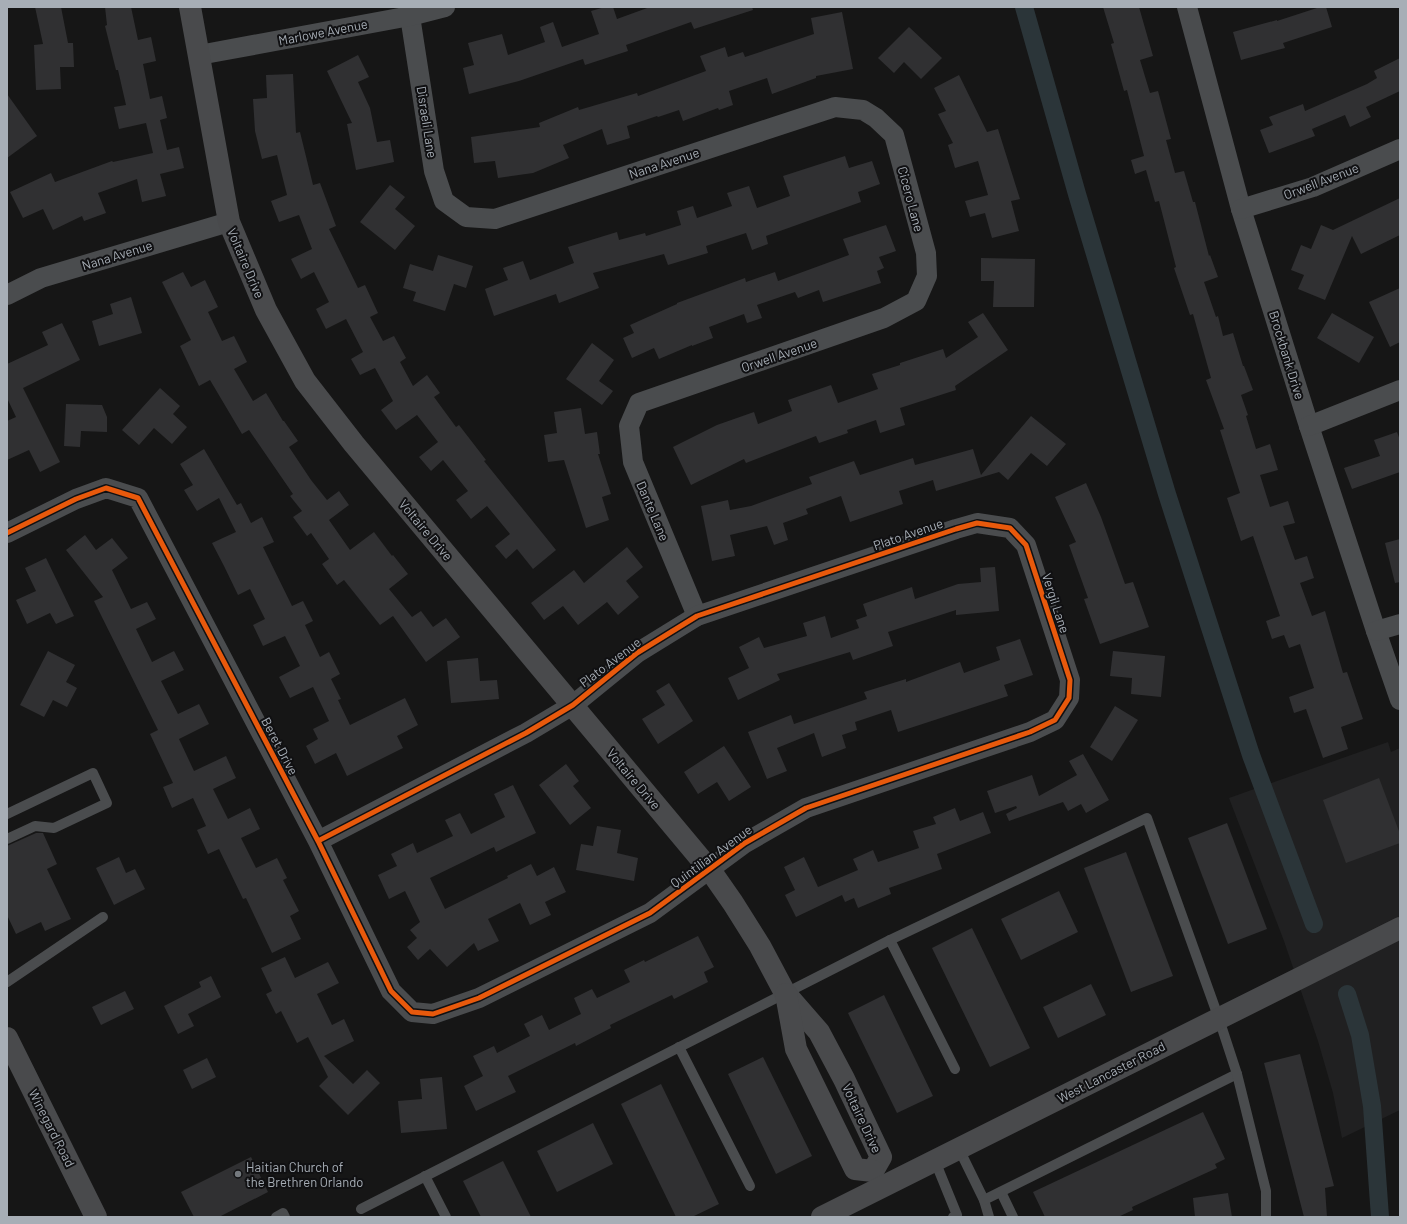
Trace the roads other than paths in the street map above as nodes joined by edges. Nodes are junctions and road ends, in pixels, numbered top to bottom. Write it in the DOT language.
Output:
graph roads {
  1 [pos="190,7"];
  2 [pos="445,7"];
  3 [pos="1187,7"];
  4 [pos="410,16"];
  5 [pos="200,55"];
  6 [pos="863,110"];
  7 [pos="1400,149"];
  8 [pos="1241,209"];
  9 [pos="466,217"];
  10 [pos="229,222"];
  11 [pos="7,295"];
  12 [pos="916,301"];
  13 [pos="1400,390"];
  14 [pos="639,403"];
  15 [pos="1309,426"];
  16 [pos="977,523"];
  17 [pos="7,533"];
  18 [pos="697,616"];
  19 [pos="1400,624"];
  20 [pos="1376,631"];
  21 [pos="1400,700"];
  22 [pos="573,705"];
  23 [pos="1055,720"];
  24 [pos="7,814"];
  25 [pos="7,839"];
  26 [pos="318,841"];
  27 [pos="710,870"];
  28 [pos="103,917"];
  29 [pos="1400,928"];
  30 [pos="890,940"];
  31 [pos="7,982"];
  32 [pos="785,993"];
  33 [pos="433,1014"];
  34 [pos="1219,1019"];
  35 [pos="7,1038"];
  36 [pos="679,1047"];
  37 [pos="955,1069"];
  38 [pos="1237,1074"];
  39 [pos="958,1149"];
  40 [pos="935,1161"];
  41 [pos="426,1176"];
  42 [pos="876,1179"];
  43 [pos="750,1186"];
  44 [pos="1001,1192"];
  45 [pos="984,1200"];
  46 [pos="361,1209"];
  47 [pos="833,1214"];
  48 [pos="96,1217"];
  49 [pos="276,1217"];
  50 [pos="285,1217"];
  51 [pos="446,1217"];
  52 [pos="953,1217"];
  53 [pos="989,1217"];
  54 [pos="1014,1217"];
  55 [pos="1266,1217"];
  1 -- 5 [label="street, Voltaire Drive"];
  2 -- 4 [label="street, Marlowe Avenue"];
  3 -- 8 [label="street, Brockbank Drive"];
  4 -- 5 [label="street, Marlowe Avenue"];
  4 -- 9 [label="street, Disraeli Lane"];
  5 -- 10 [label="street, Voltaire Drive"];
  6 -- 9 [label="street, Nana Avenue"];
  6 -- 12 [label="street, Cicero Lane"];
  7 -- 8 [label="street, Orwell Avenue"];
  8 -- 15 [label="street, Brockbank Drive"];
  10 -- 11 [label="street, Nana Avenue"];
  10 -- 22 [label="street, Voltaire Drive"];
  12 -- 14 [label="street, Orwell Avenue"];
  13 -- 15 [label="street"];
  14 -- 18 [label="street, Dante Lane"];
  15 -- 20 [label="street, Brockbank Drive"];
  16 -- 18 [label="street, Plato Avenue"];
  16 -- 23 [label="street, Vergil Lane"];
  17 -- 26 [label="street, Beret Drive"];
  18 -- 22 [label="street, Plato Avenue"];
  19 -- 20 [label="street"];
  20 -- 21 [label="street, Brockbank Drive"];
  22 -- 26 [label="street, Plato Avenue"];
  22 -- 27 [label="street, Voltaire Drive"];
  23 -- 27 [label="street, Quintilian Avenue"];
  24 -- 25 [label="lane"];
  26 -- 33 [label="street, Beret Drive"];
  27 -- 32 [label="street, Voltaire Drive"];
  27 -- 33 [label="street, Quintilian Avenue"];
  28 -- 31 [label="lane"];
  29 -- 34 [label="street, West Lancaster Road"];
  30 -- 32 [label="lane"];
  30 -- 34 [label="lane"];
  30 -- 37 [label="lane"];
  32 -- 36 [label="lane"];
  32 -- 42 [label="street, Voltaire Drive"];
  32 -- 42 [label="street, Voltaire Drive"];
  34 -- 38 [label="lane"];
  34 -- 39 [label="street, West Lancaster Road"];
  35 -- 48 [label="street, Winegard Road"];
  36 -- 41 [label="lane"];
  36 -- 43 [label="lane"];
  38 -- 44 [label="lane"];
  38 -- 55 [label="lane"];
  39 -- 40 [label="street, West Lancaster Road"];
  39 -- 45 [label="lane"];
  40 -- 42 [label="street, West Lancaster Road"];
  40 -- 52 [label="lane"];
  41 -- 46 [label="lane"];
  41 -- 51 [label="lane"];
  42 -- 47 [label="street, West Lancaster Road"];
  44 -- 45 [label="lane"];
  44 -- 54 [label="lane"];
  45 -- 53 [label="lane"];
  49 -- 50 [label="lane"];
}
